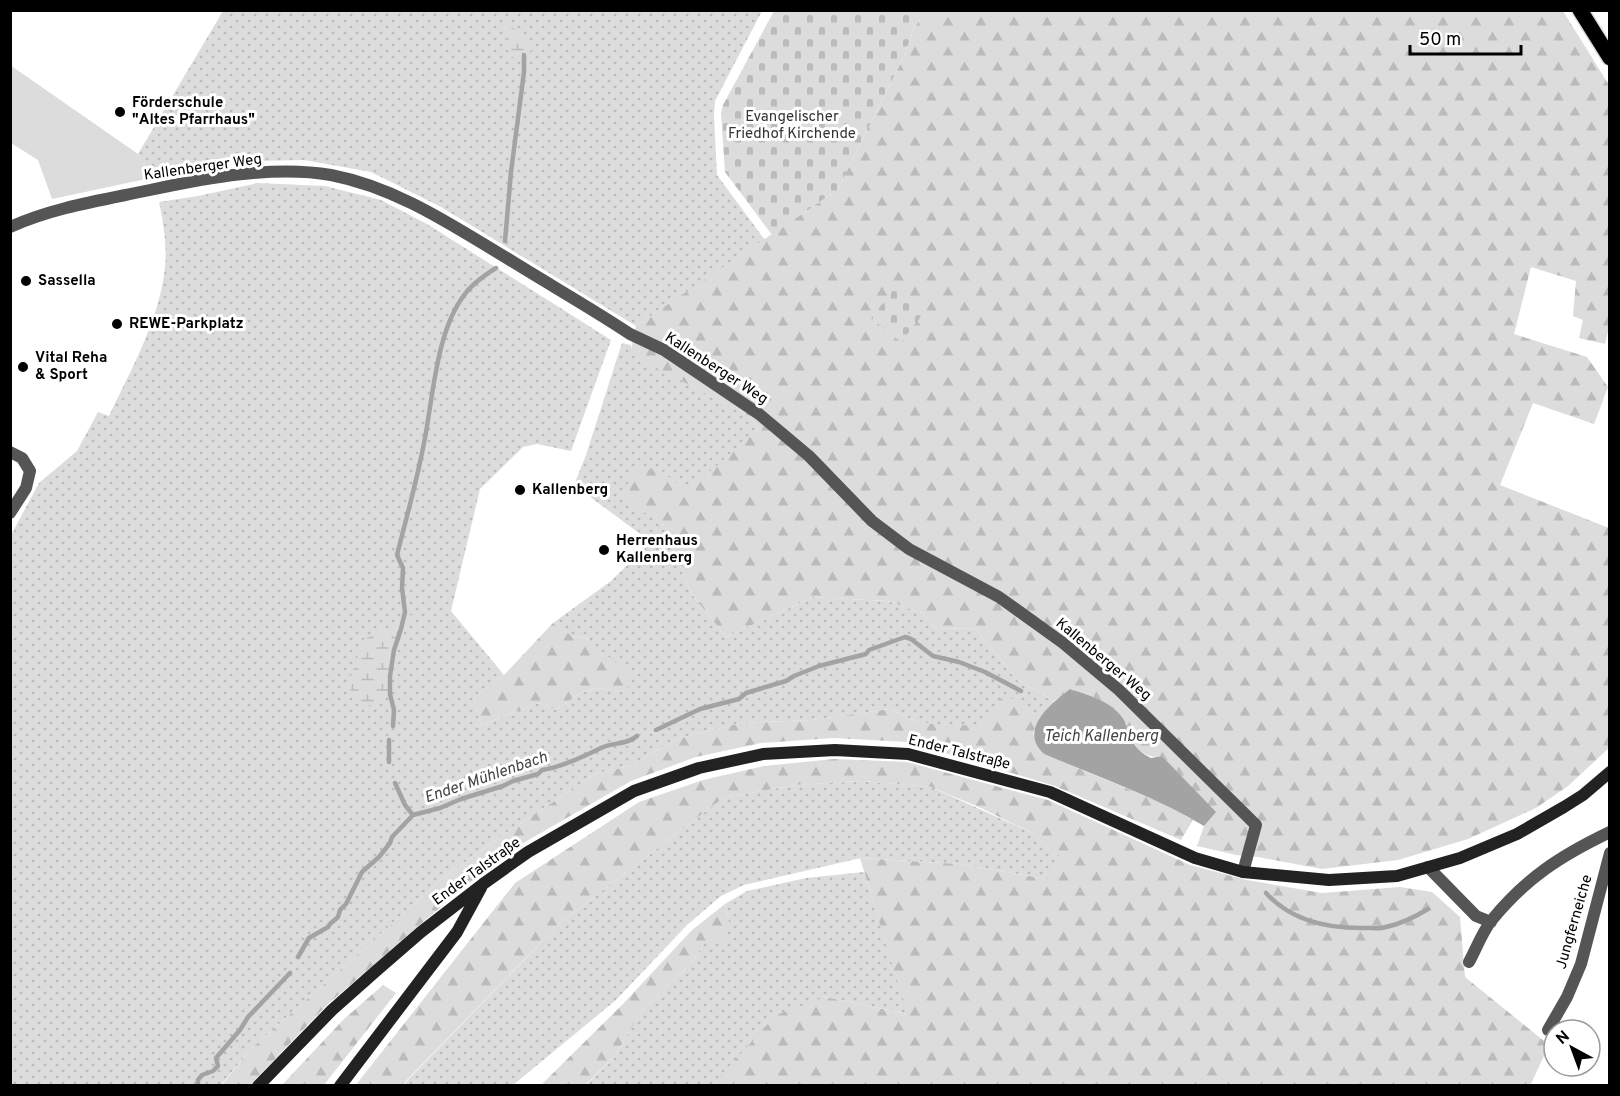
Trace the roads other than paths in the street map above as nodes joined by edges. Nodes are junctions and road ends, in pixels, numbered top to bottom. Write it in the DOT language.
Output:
graph roads {
  1 [pos="1580,10"];
  2 [pos="1610,58"];
  3 [pos="10,227"];
  4 [pos="10,452"];
  5 [pos="16,496"];
  6 [pos="10,513"];
  7 [pos="1610,772"];
  8 [pos="1610,832"];
  9 [pos="1610,853"];
  10 [pos="1428,867"];
  11 [pos="1244,872"];
  12 [pos="483,884"];
  13 [pos="1491,922"];
  14 [pos="1469,962"];
  15 [pos="1555,1018"];
  16 [pos="258,1086"];
  17 [pos="340,1086"];
  1 -- 2 [label="main road"];
  3 -- 11 [label="street, Kallenberger Weg"];
  4 -- 5 [label="street"];
  5 -- 6 [label="street"];
  7 -- 10 [label="main road, Ender Talstraße"];
  8 -- 13 [label="street"];
  9 -- 15 [label="street, Jungferneiche"];
  10 -- 11 [label="main road, Ender Talstraße"];
  10 -- 13 [label="street"];
  11 -- 12 [label="main road, Ender Talstraße"];
  12 -- 16 [label="main road, Ender Talstraße"];
  12 -- 17 [label="main road"];
  13 -- 14 [label="street"];
}
